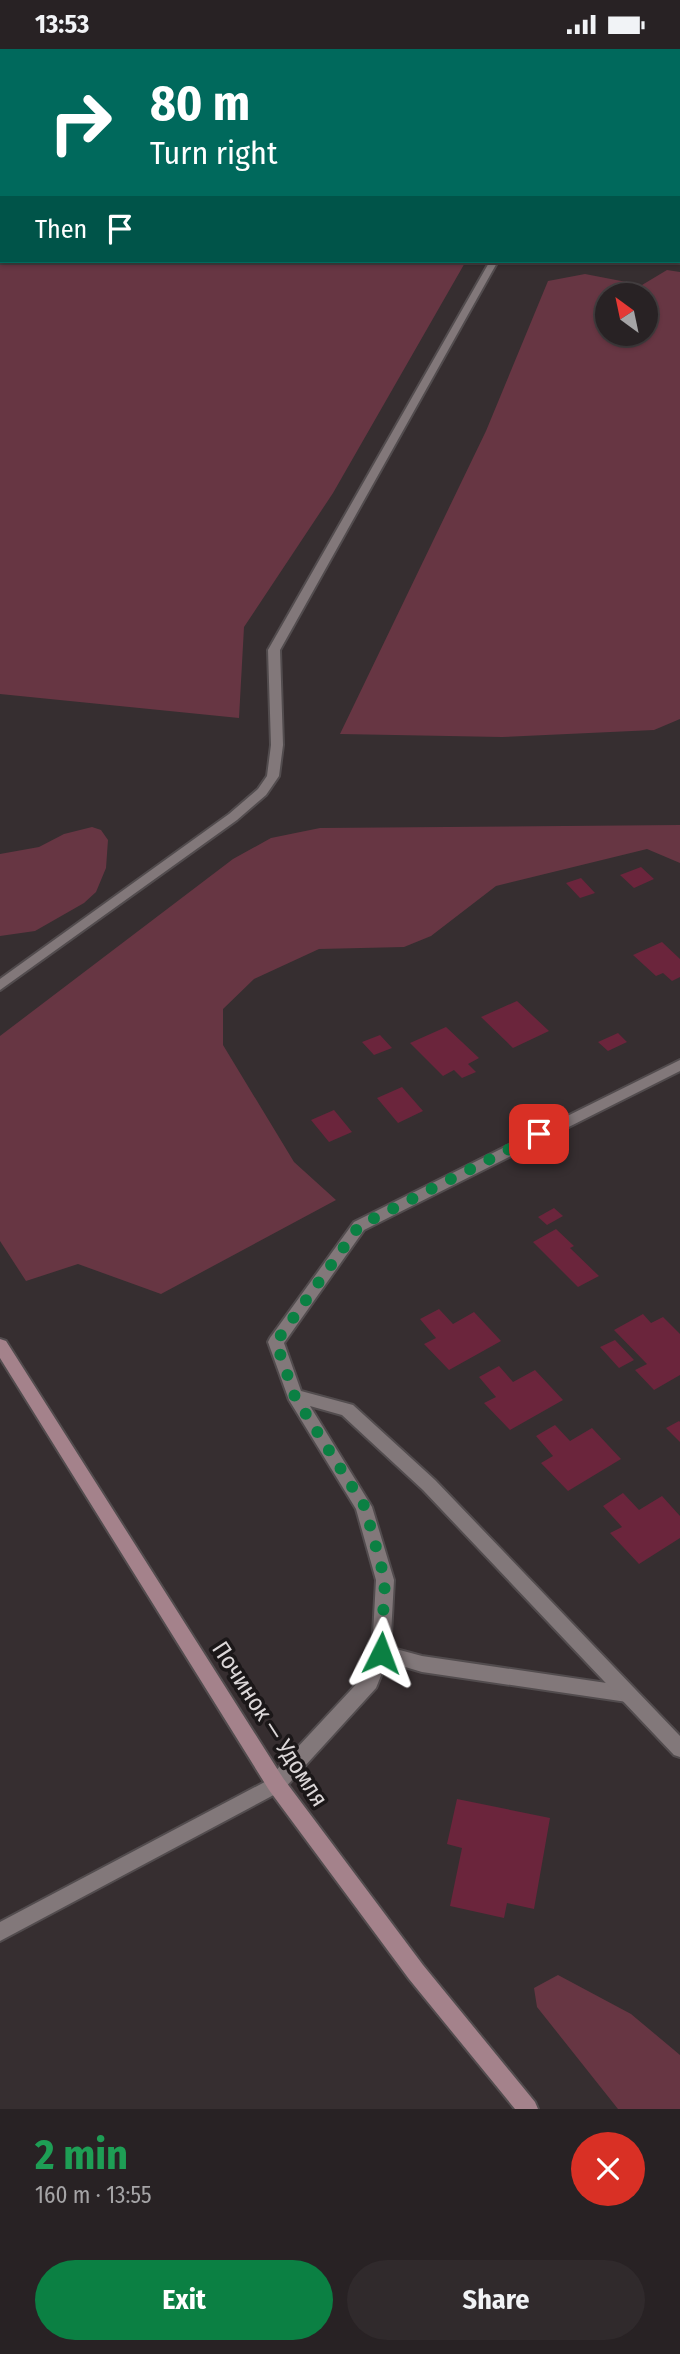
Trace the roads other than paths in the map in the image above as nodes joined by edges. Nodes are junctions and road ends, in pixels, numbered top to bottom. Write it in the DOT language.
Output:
graph roads {
  1 [pos="493,263"];
  2 [pos="0,986"];
  3 [pos="680,1065"];
  4 [pos="0,1345"];
  5 [pos="295,1397"];
  6 [pos="381,1653"];
  7 [pos="627,1694"];
  8 [pos="680,1749"];
  9 [pos="276,1784"];
  10 [pos="0,1932"];
  11 [pos="528,2109"];
  1 -- 2 [label="street"];
  3 -- 5 [label="street"];
  4 -- 9 [label="main road, Починок — Удомля"];
  5 -- 6 [label="street"];
  5 -- 7 [label="street"];
  6 -- 7 [label="street"];
  6 -- 9 [label="street"];
  7 -- 8 [label="street"];
  9 -- 10 [label="street"];
  9 -- 11 [label="main road, Починок — Удомля"];
}
